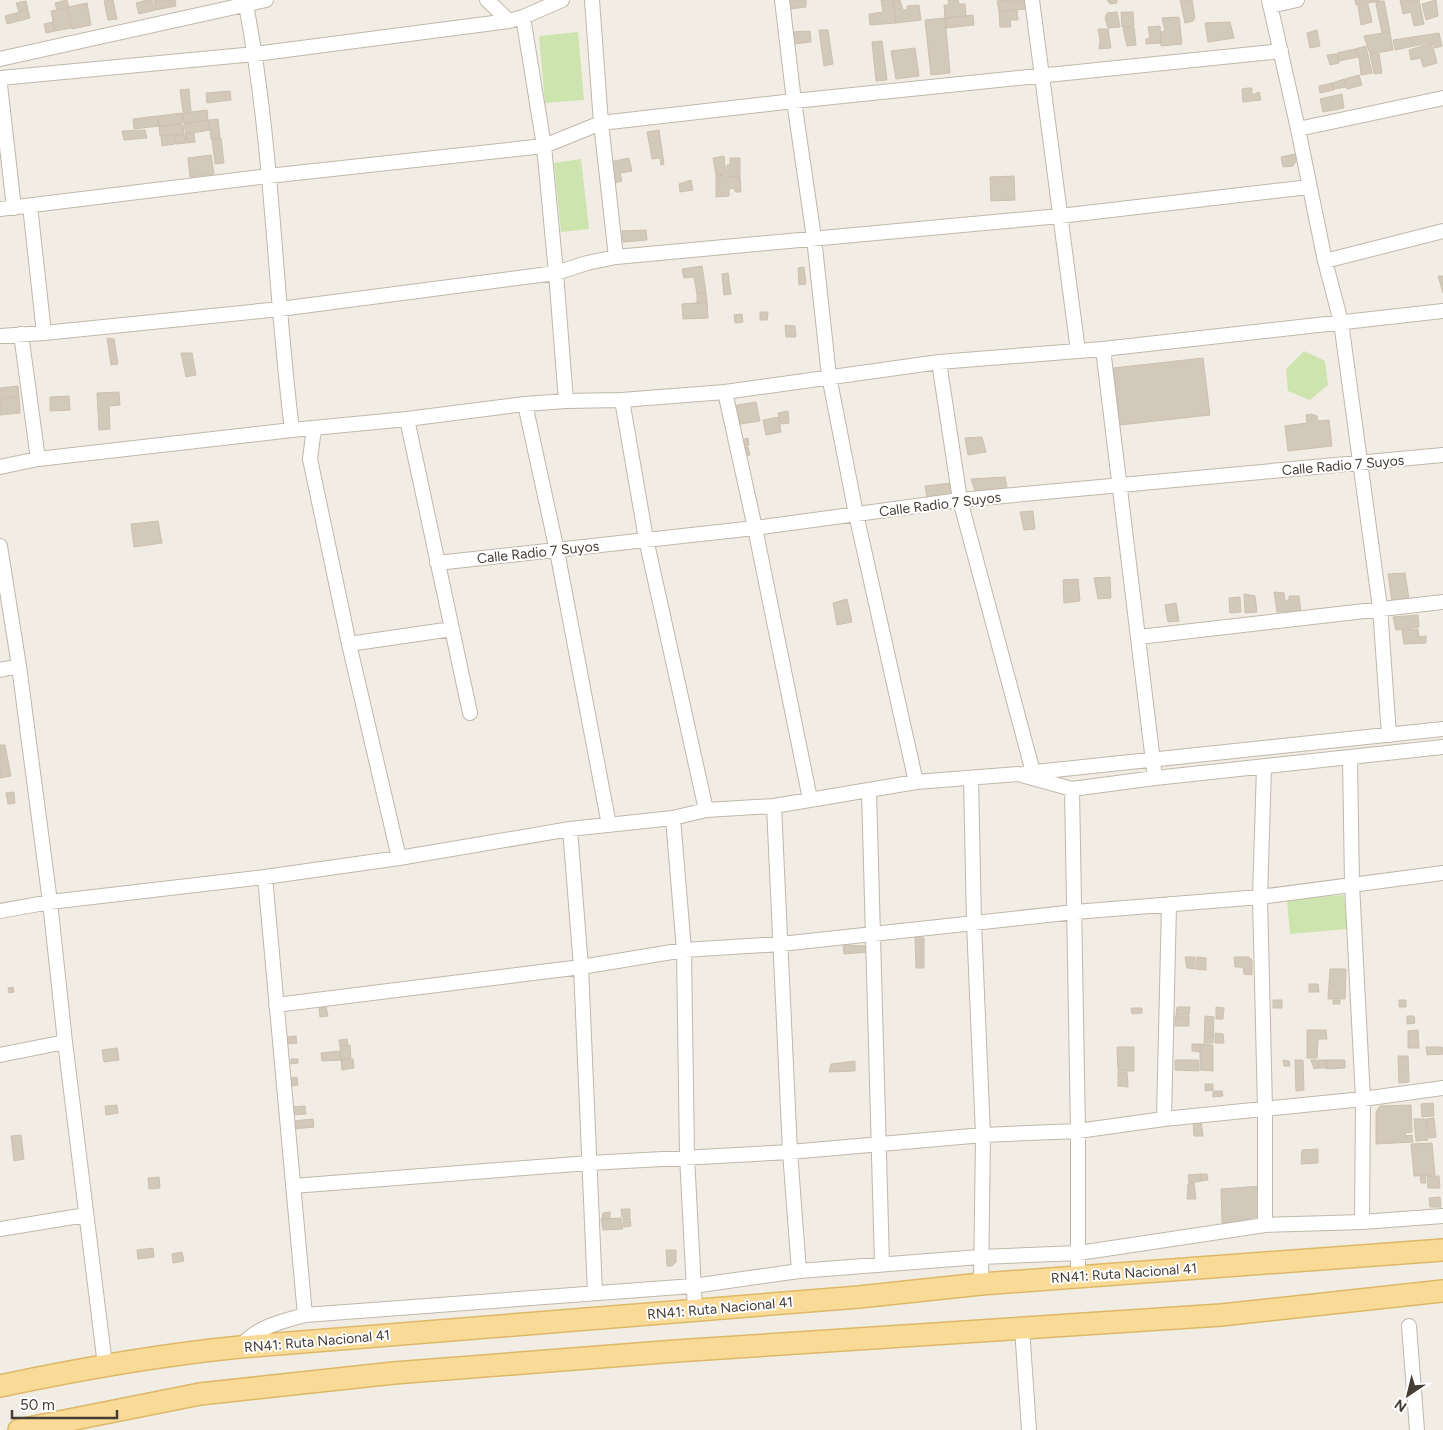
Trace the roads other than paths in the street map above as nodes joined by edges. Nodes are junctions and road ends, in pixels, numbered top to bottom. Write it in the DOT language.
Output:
graph roads {
  1 [pos="266,0"];
  2 [pos="487,0"];
  3 [pos="562,0"];
  4 [pos="592,0"];
  5 [pos="782,0"];
  6 [pos="1032,0"];
  7 [pos="1297,0"];
  8 [pos="245,2"];
  9 [pos="1269,3"];
  10 [pos="523,17"];
  11 [pos="509,21"];
  12 [pos="1281,50"];
  13 [pos="255,54"];
  14 [pos="0,59"];
  15 [pos="1042,76"];
  16 [pos="0,78"];
  17 [pos="0,85"];
  18 [pos="1443,98"];
  19 [pos="794,101"];
  20 [pos="601,123"];
  21 [pos="1298,129"];
  22 [pos="544,146"];
  23 [pos="268,176"];
  24 [pos="1309,187"];
  25 [pos="30,206"];
  26 [pos="7,208"];
  27 [pos="1060,216"];
  28 [pos="1443,231"];
  29 [pos="814,238"];
  30 [pos="616,257"];
  31 [pos="1325,262"];
  32 [pos="556,273"];
  33 [pos="280,308"];
  34 [pos="1443,310"];
  35 [pos="1341,322"];
  36 [pos="44,333"];
  37 [pos="21,334"];
  38 [pos="0,336"];
  39 [pos="1103,349"];
  40 [pos="1078,351"];
  41 [pos="939,362"];
  42 [pos="829,376"];
  43 [pos="725,392"];
  44 [pos="622,400"];
  45 [pos="566,401"];
  46 [pos="525,404"];
  47 [pos="407,420"];
  48 [pos="314,428"];
  49 [pos="292,430"];
  50 [pos="1443,455"];
  51 [pos="38,460"];
  52 [pos="1360,464"];
  53 [pos="0,467"];
  54 [pos="1120,485"];
  55 [pos="960,500"];
  56 [pos="856,514"];
  57 [pos="755,528"];
  58 [pos="646,539"];
  59 [pos="0,546"];
  60 [pos="557,551"];
  61 [pos="437,563"];
  62 [pos="1443,602"];
  63 [pos="1380,608"];
  64 [pos="452,629"];
  65 [pos="1139,637"];
  66 [pos="349,644"];
  67 [pos="20,666"];
  68 [pos="0,670"];
  69 [pos="470,713"];
  70 [pos="1443,729"];
  71 [pos="1414,732"];
  72 [pos="1389,735"];
  73 [pos="1443,748"];
  74 [pos="1416,750"];
  75 [pos="1350,758"];
  76 [pos="1153,759"];
  77 [pos="1264,767"];
  78 [pos="1033,772"];
  79 [pos="1018,774"];
  80 [pos="971,778"];
  81 [pos="1155,778"];
  82 [pos="916,782"];
  83 [pos="1072,789"];
  84 [pos="869,791"];
  85 [pos="810,799"];
  86 [pos="774,806"];
  87 [pos="706,810"];
  88 [pos="674,818"];
  89 [pos="610,825"];
  90 [pos="570,830"];
  91 [pos="399,858"];
  92 [pos="1443,873"];
  93 [pos="265,877"];
  94 [pos="1352,884"];
  95 [pos="1260,897"];
  96 [pos="50,902"];
  97 [pos="1169,904"];
  98 [pos="0,911"];
  99 [pos="1075,912"];
  100 [pos="974,923"];
  101 [pos="873,934"];
  102 [pos="781,944"];
  103 [pos="684,950"];
  104 [pos="581,967"];
  105 [pos="276,1005"];
  106 [pos="65,1042"];
  107 [pos="0,1055"];
  108 [pos="1443,1088"];
  109 [pos="1363,1100"];
  110 [pos="1265,1109"];
  111 [pos="1164,1119"];
  112 [pos="1078,1131"];
  113 [pos="983,1135"];
  114 [pos="878,1144"];
  115 [pos="790,1152"];
  116 [pos="687,1156"];
  117 [pos="589,1163"];
  118 [pos="293,1186"];
  119 [pos="86,1214"];
  120 [pos="1443,1216"];
  121 [pos="1362,1222"];
  122 [pos="1265,1225"];
  123 [pos="0,1229"];
  124 [pos="1443,1250"];
  125 [pos="1078,1253"];
  126 [pos="980,1257"];
  127 [pos="882,1264"];
  128 [pos="799,1271"];
  129 [pos="1078,1276"];
  130 [pos="981,1284"];
  131 [pos="693,1286"];
  132 [pos="1443,1291"];
  133 [pos="595,1293"];
  134 [pos="695,1310"];
  135 [pos="305,1315"];
  136 [pos="1409,1326"];
  137 [pos="1022,1328"];
  138 [pos="240,1347"];
  139 [pos="104,1365"];
  140 [pos="0,1386"];
  141 [pos="19,1430"];
  142 [pos="1029,1430"];
  143 [pos="1416,1430"];
  1 -- 8 [label="street"];
  2 -- 11 [label="street"];
  3 -- 10 [label="street"];
  4 -- 20 [label="street"];
  5 -- 19 [label="street"];
  6 -- 15 [label="street"];
  7 -- 9 [label="street"];
  8 -- 13 [label="street"];
  8 -- 14 [label="street"];
  9 -- 12 [label="street"];
  10 -- 11 [label="street"];
  10 -- 22 [label="street"];
  11 -- 13 [label="street"];
  12 -- 15 [label="street"];
  12 -- 21 [label="street"];
  13 -- 16 [label="street"];
  13 -- 23 [label="street"];
  15 -- 19 [label="street"];
  15 -- 27 [label="street"];
  17 -- 26 [label="street"];
  18 -- 21 [label="street"];
  19 -- 20 [label="street"];
  19 -- 29 [label="street"];
  20 -- 22 [label="street"];
  20 -- 30 [label="street"];
  21 -- 24 [label="street"];
  22 -- 23 [label="street"];
  22 -- 32 [label="street"];
  23 -- 25 [label="street"];
  23 -- 33 [label="street"];
  24 -- 27 [label="street"];
  24 -- 31 [label="street"];
  25 -- 26 [label="street"];
  25 -- 36 [label="street"];
  27 -- 29 [label="street"];
  27 -- 40 [label="street"];
  28 -- 31 [label="street"];
  29 -- 30 [label="street"];
  29 -- 42 [label="street"];
  30 -- 32 [label="street"];
  31 -- 35 [label="street"];
  32 -- 33 [label="street"];
  32 -- 45 [label="street"];
  33 -- 36 [label="street"];
  33 -- 49 [label="street"];
  34 -- 35 [label="street"];
  35 -- 39 [label="street"];
  35 -- 52 [label="street"];
  36 -- 37 [label="street"];
  37 -- 38 [label="street"];
  37 -- 51 [label="street"];
  39 -- 40 [label="street"];
  39 -- 54 [label="street"];
  40 -- 41 [label="street"];
  41 -- 42 [label="street"];
  41 -- 55 [label="street"];
  42 -- 43 [label="street"];
  42 -- 56 [label="street"];
  43 -- 44 [label="street"];
  43 -- 57 [label="street"];
  44 -- 45 [label="street"];
  44 -- 58 [label="street"];
  45 -- 46 [label="street"];
  46 -- 47 [label="street"];
  46 -- 60 [label="street"];
  47 -- 48 [label="street"];
  47 -- 61 [label="street"];
  48 -- 49 [label="street"];
  48 -- 66 [label="street"];
  49 -- 51 [label="street"];
  50 -- 52 [label="street, Calle Radio 7 Suyos"];
  51 -- 53 [label="street"];
  52 -- 54 [label="street, Calle Radio 7 Suyos"];
  52 -- 63 [label="street"];
  54 -- 55 [label="street, Calle Radio 7 Suyos"];
  54 -- 65 [label="street"];
  55 -- 56 [label="street, Calle Radio 7 Suyos"];
  55 -- 78 [label="street"];
  56 -- 57 [label="street, Calle Radio 7 Suyos"];
  56 -- 82 [label="street"];
  57 -- 58 [label="street, Calle Radio 7 Suyos"];
  57 -- 85 [label="street"];
  58 -- 60 [label="street, Calle Radio 7 Suyos"];
  58 -- 87 [label="street"];
  59 -- 67 [label="street"];
  60 -- 61 [label="street, Calle Radio 7 Suyos"];
  60 -- 89 [label="street"];
  61 -- 64 [label="street"];
  62 -- 63 [label="street"];
  63 -- 65 [label="street"];
  63 -- 72 [label="street"];
  64 -- 66 [label="street"];
  64 -- 69 [label="street"];
  65 -- 76 [label="street"];
  66 -- 91 [label="street"];
  67 -- 68 [label="street"];
  67 -- 96 [label="street"];
  70 -- 71 [label="street"];
  71 -- 72 [label="street"];
  71 -- 74 [label="street"];
  72 -- 76 [label="street"];
  73 -- 74 [label="street"];
  74 -- 75 [label="street"];
  75 -- 77 [label="street"];
  75 -- 94 [label="street"];
  76 -- 78 [label="street"];
  76 -- 81 [label="street"];
  77 -- 81 [label="street"];
  77 -- 95 [label="street"];
  78 -- 79 [label="street"];
  79 -- 80 [label="street"];
  79 -- 83 [label="street"];
  80 -- 82 [label="street"];
  80 -- 100 [label="street"];
  81 -- 83 [label="street"];
  82 -- 84 [label="street"];
  83 -- 99 [label="street"];
  84 -- 85 [label="street"];
  84 -- 101 [label="street"];
  85 -- 86 [label="street"];
  86 -- 87 [label="street"];
  86 -- 102 [label="street"];
  87 -- 88 [label="street"];
  88 -- 89 [label="street"];
  88 -- 103 [label="street"];
  89 -- 90 [label="street"];
  90 -- 91 [label="street"];
  90 -- 104 [label="street"];
  91 -- 93 [label="street"];
  92 -- 94 [label="street"];
  93 -- 96 [label="street"];
  93 -- 105 [label="street"];
  94 -- 95 [label="street"];
  94 -- 109 [label="street"];
  95 -- 97 [label="street"];
  95 -- 110 [label="street"];
  96 -- 98 [label="street"];
  96 -- 106 [label="street"];
  97 -- 99 [label="street"];
  97 -- 111 [label="street"];
  99 -- 100 [label="street"];
  99 -- 112 [label="street"];
  100 -- 101 [label="street"];
  100 -- 113 [label="street"];
  101 -- 102 [label="street"];
  101 -- 114 [label="street"];
  102 -- 103 [label="street"];
  102 -- 115 [label="street"];
  103 -- 104 [label="street"];
  103 -- 116 [label="street"];
  104 -- 105 [label="street"];
  104 -- 117 [label="street"];
  105 -- 118 [label="street"];
  106 -- 107 [label="street"];
  106 -- 119 [label="street"];
  108 -- 109 [label="street"];
  109 -- 110 [label="street"];
  109 -- 121 [label="street"];
  110 -- 111 [label="street"];
  110 -- 122 [label="street"];
  111 -- 112 [label="street"];
  112 -- 113 [label="street"];
  112 -- 125 [label="street"];
  113 -- 114 [label="street"];
  113 -- 126 [label="street"];
  114 -- 115 [label="street"];
  114 -- 127 [label="street"];
  115 -- 116 [label="street"];
  115 -- 128 [label="street"];
  116 -- 117 [label="street"];
  116 -- 131 [label="street"];
  117 -- 118 [label="street"];
  117 -- 133 [label="street"];
  118 -- 135 [label="street"];
  119 -- 123 [label="street"];
  119 -- 139 [label="street"];
  120 -- 121 [label="street"];
  121 -- 122 [label="street"];
  122 -- 125 [label="street"];
  124 -- 129 [label="main road, RN41: Ruta Nacional 41"];
  125 -- 126 [label="street"];
  125 -- 129 [label="street"];
  126 -- 127 [label="street"];
  126 -- 130 [label="street"];
  127 -- 128 [label="street"];
  128 -- 131 [label="street"];
  129 -- 130 [label="main road, RN41: Ruta Nacional 41"];
  130 -- 134 [label="main road, RN41: Ruta Nacional 41"];
  131 -- 133 [label="street"];
  131 -- 134 [label="street"];
  132 -- 137 [label="main road"];
  133 -- 135 [label="street"];
  134 -- 138 [label="main road, RN41: Ruta Nacional 41"];
  135 -- 138 [label="street"];
  136 -- 143 [label="street"];
  137 -- 141 [label="main road"];
  137 -- 142 [label="street"];
  138 -- 139 [label="main road, RN41: Ruta Nacional 41"];
  139 -- 140 [label="main road, RN41: Ruta Nacional 41"];
}
